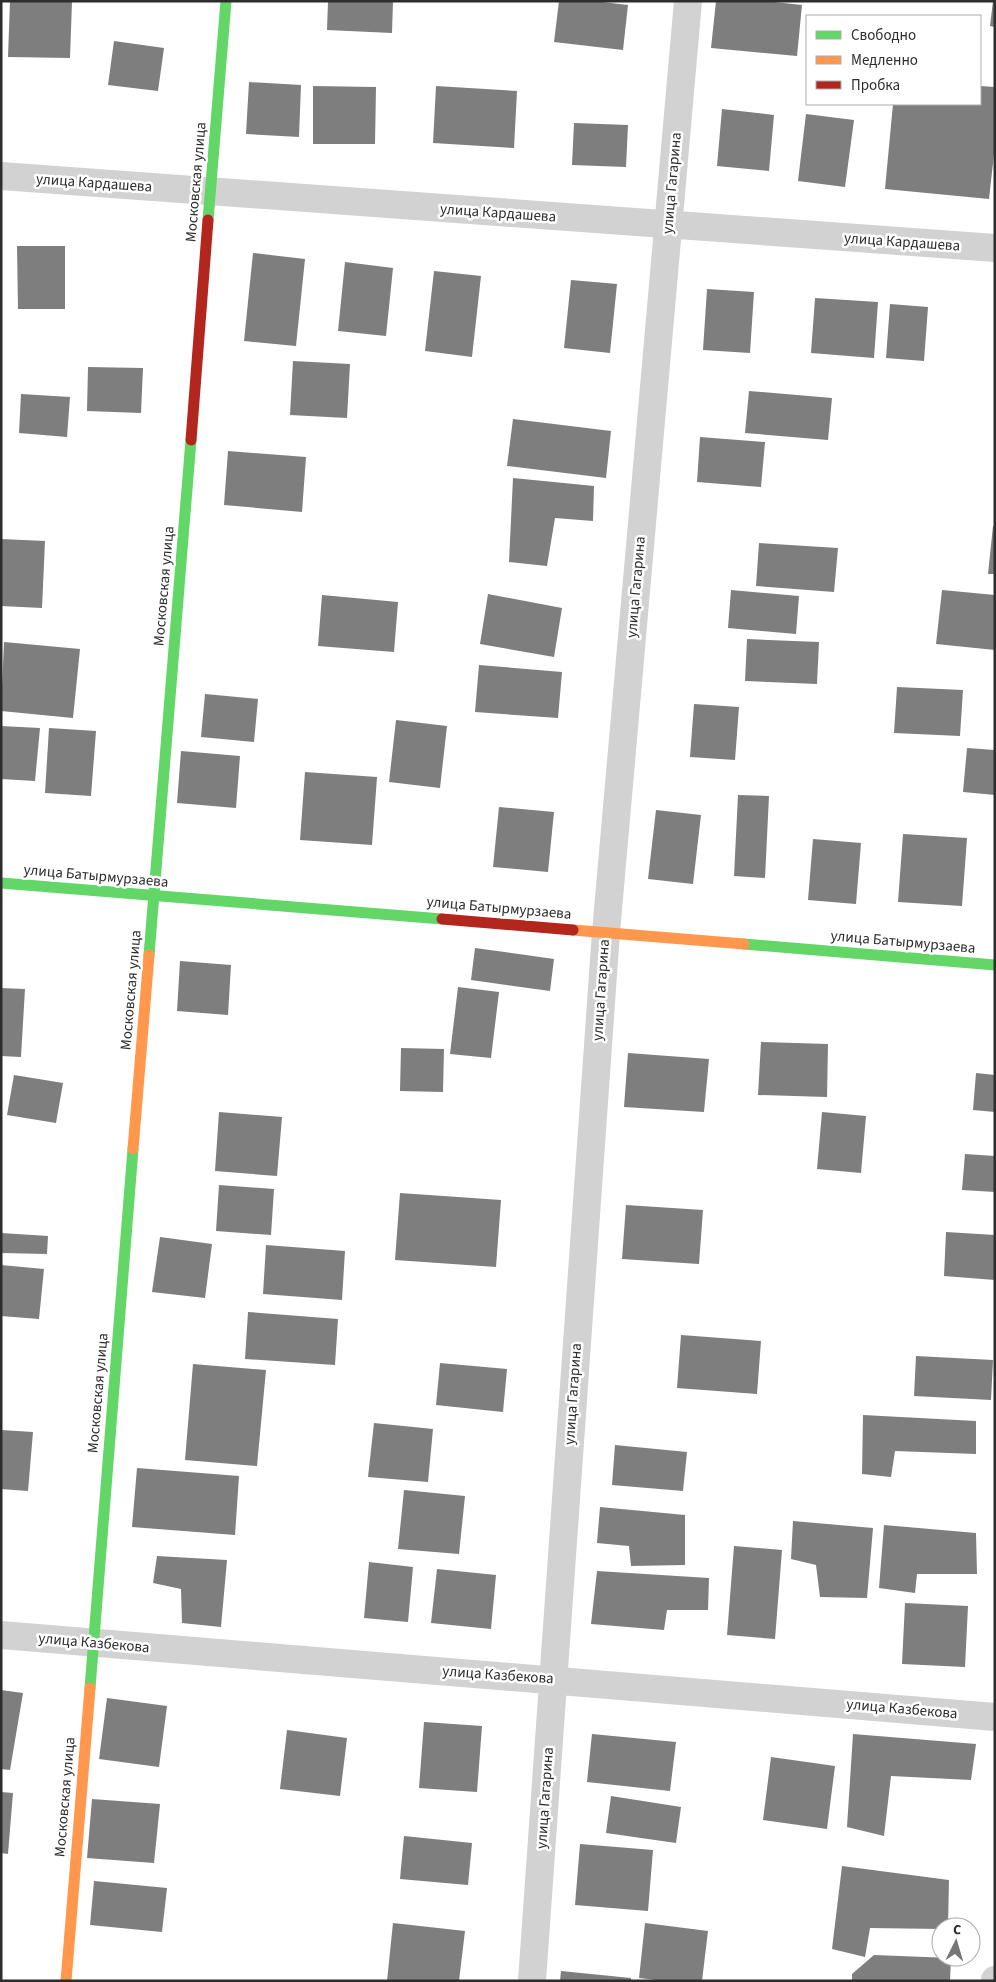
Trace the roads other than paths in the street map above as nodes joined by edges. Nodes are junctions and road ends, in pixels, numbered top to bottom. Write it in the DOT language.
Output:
graph roads {
  1 [pos="226,1"];
  2 [pos="688,1"];
  3 [pos="1,176"];
  4 [pos="211,191"];
  5 [pos="668,225"];
  6 [pos="995,248"];
  7 [pos="1,883"];
  8 [pos="154,895"];
  9 [pos="606,932"];
  10 [pos="995,964"];
  11 [pos="1,1635"];
  12 [pos="93,1643"];
  13 [pos="553,1679"];
  14 [pos="995,1717"];
  15 [pos="66,1981"];
  16 [pos="532,1981"];
  1 -- 4 [label="street, Московская улица"];
  2 -- 5 [label="street, улица Гагарина"];
  3 -- 4 [label="street, улица Кардашева"];
  4 -- 5 [label="street, улица Кардашева"];
  4 -- 8 [label="street, Московская улица"];
  5 -- 6 [label="street, улица Кардашева"];
  5 -- 9 [label="street, улица Гагарина"];
  7 -- 8 [label="street, улица Батырмурзаева"];
  8 -- 9 [label="street, улица Батырмурзаева"];
  8 -- 12 [label="street, Московская улица"];
  9 -- 10 [label="street, улица Батырмурзаева"];
  9 -- 13 [label="street, улица Гагарина"];
  11 -- 12 [label="street, улица Казбекова"];
  12 -- 13 [label="street, улица Казбекова"];
  12 -- 15 [label="street, Московская улица"];
  13 -- 14 [label="street, улица Казбекова"];
  13 -- 16 [label="street, улица Гагарина"];
}
